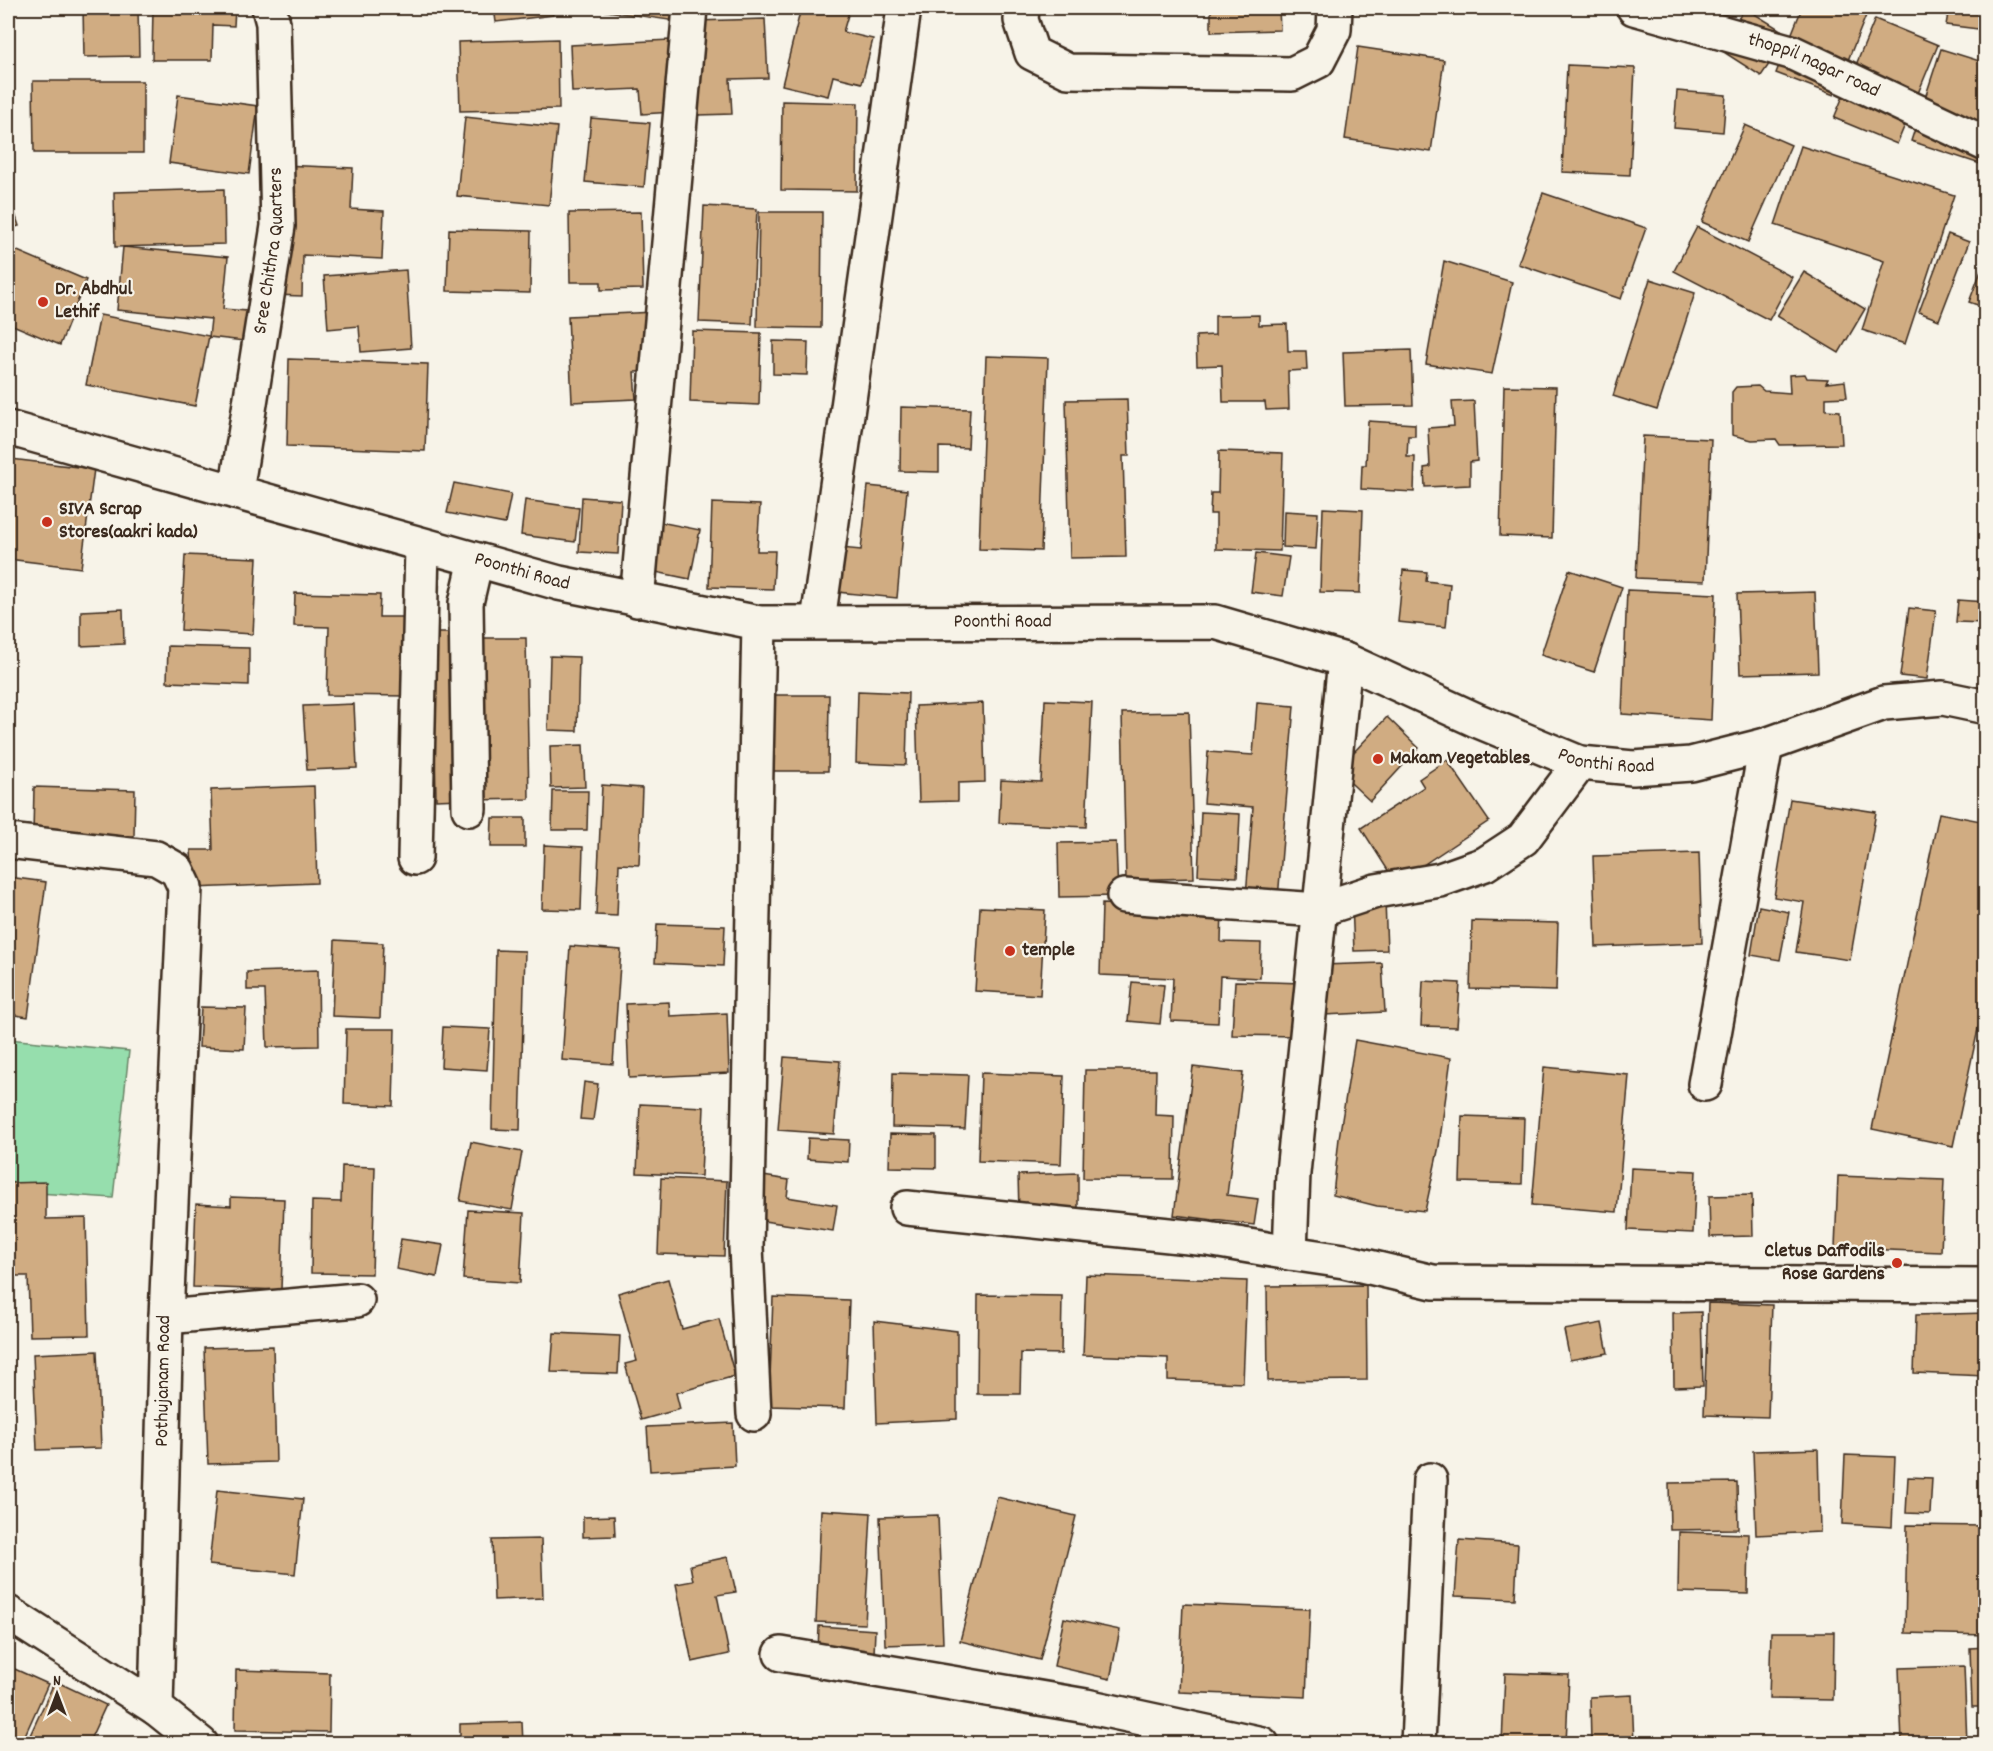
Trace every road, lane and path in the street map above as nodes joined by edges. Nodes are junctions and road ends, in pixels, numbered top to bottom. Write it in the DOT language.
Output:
graph roads {
  1 [pos="269,8"];
  2 [pos="690,8"];
  3 [pos="904,8"];
  4 [pos="1022,8"];
  5 [pos="1335,8"];
  6 [pos="1634,8"];
  7 [pos="1986,144"];
  8 [pos="8,428"];
  9 [pos="236,492"];
  10 [pos="422,546"];
  11 [pos="477,560"];
  12 [pos="637,600"];
  13 [pos="818,621"];
  14 [pos="759,623"];
  15 [pos="1345,660"];
  16 [pos="1986,707"];
  17 [pos="1766,745"];
  18 [pos="1580,763"];
  19 [pos="469,810"];
  20 [pos="8,841"];
  21 [pos="415,858"];
  22 [pos="1124,896"];
  23 [pos="1318,910"];
  24 [pos="1706,1084"];
  25 [pos="907,1208"];
  26 [pos="1290,1253"];
  27 [pos="1986,1285"];
  28 [pos="357,1300"];
  29 [pos="166,1317"];
  30 [pos="754,1414"];
  31 [pos="1430,1480"];
  32 [pos="8,1613"];
  33 [pos="781,1654"];
  34 [pos="156,1708"];
  35 [pos="1218,1738"];
  36 [pos="201,1743"];
  37 [pos="1262,1743"];
  38 [pos="1418,1743"];
  1 -- 9 [label="street, Sree Chithra Quarters"];
  2 -- 12 [label="street"];
  3 -- 13 [label="street"];
  4 -- 5 [label="street"];
  6 -- 7 [label="street, thoppil nagar road"];
  8 -- 9 [label="street, Poonthi Road"];
  9 -- 10 [label="street, Poonthi Road"];
  10 -- 11 [label="street, Poonthi Road"];
  10 -- 21 [label="street"];
  11 -- 12 [label="street, Poonthi Road"];
  11 -- 19 [label="street"];
  12 -- 14 [label="street, Poonthi Road"];
  13 -- 14 [label="street, Poonthi Road"];
  13 -- 15 [label="street, Poonthi Road"];
  14 -- 30 [label="street"];
  15 -- 18 [label="street, Poonthi Road"];
  15 -- 23 [label="street"];
  16 -- 17 [label="street, Poonthi Road"];
  17 -- 18 [label="street, Poonthi Road"];
  17 -- 24 [label="street"];
  18 -- 23 [label="street"];
  20 -- 29 [label="street, Pothujanam Road"];
  22 -- 23 [label="street"];
  23 -- 26 [label="street"];
  25 -- 26 [label="street"];
  26 -- 27 [label="street"];
  28 -- 29 [label="street"];
  29 -- 34 [label="street, Pothujanam Road"];
  31 -- 38 [label="street"];
  32 -- 34 [label="street"];
  33 -- 35 [label="street"];
  34 -- 36 [label="street"];
  35 -- 37 [label="street"];
}
